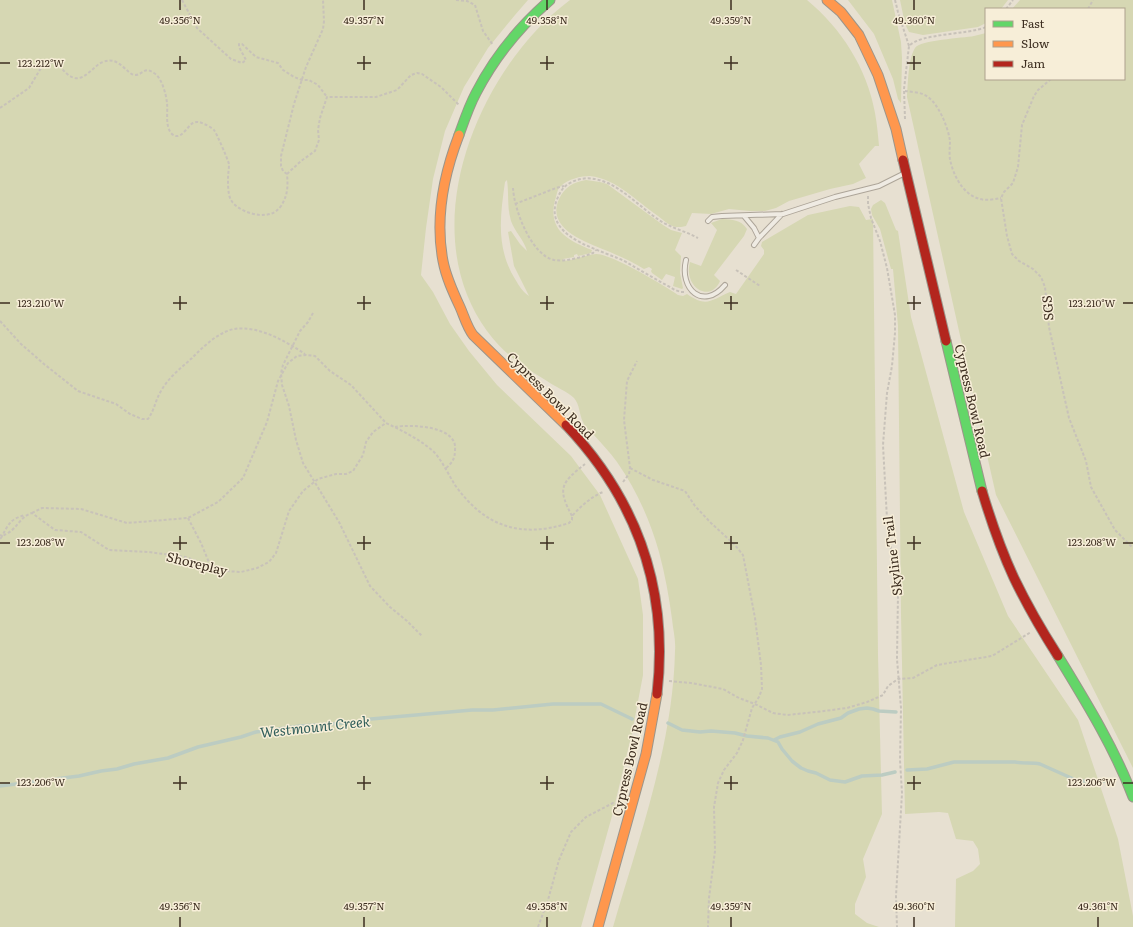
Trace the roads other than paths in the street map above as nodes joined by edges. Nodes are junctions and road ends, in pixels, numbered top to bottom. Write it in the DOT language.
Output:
graph roads {
  1 [pos="550,0"];
  2 [pos="827,0"];
  3 [pos="906,173"];
  4 [pos="783,214"];
  5 [pos="744,216"];
  6 [pos="708,221"];
  7 [pos="759,238"];
  8 [pos="754,245"];
  9 [pos="686,260"];
  10 [pos="725,285"];
  11 [pos="1133,797"];
  12 [pos="598,927"];
  1 -- 12 [label="street, Cypress Bowl Road"];
  2 -- 3 [label="street, Cypress Bowl Road"];
  3 -- 4 [label="lane"];
  3 -- 11 [label="street, Cypress Bowl Road"];
  4 -- 5 [label="lane"];
  4 -- 7 [label="lane"];
  5 -- 6 [label="lane"];
  5 -- 7 [label="lane"];
  7 -- 8 [label="lane"];
  9 -- 10 [label="lane"];
}
